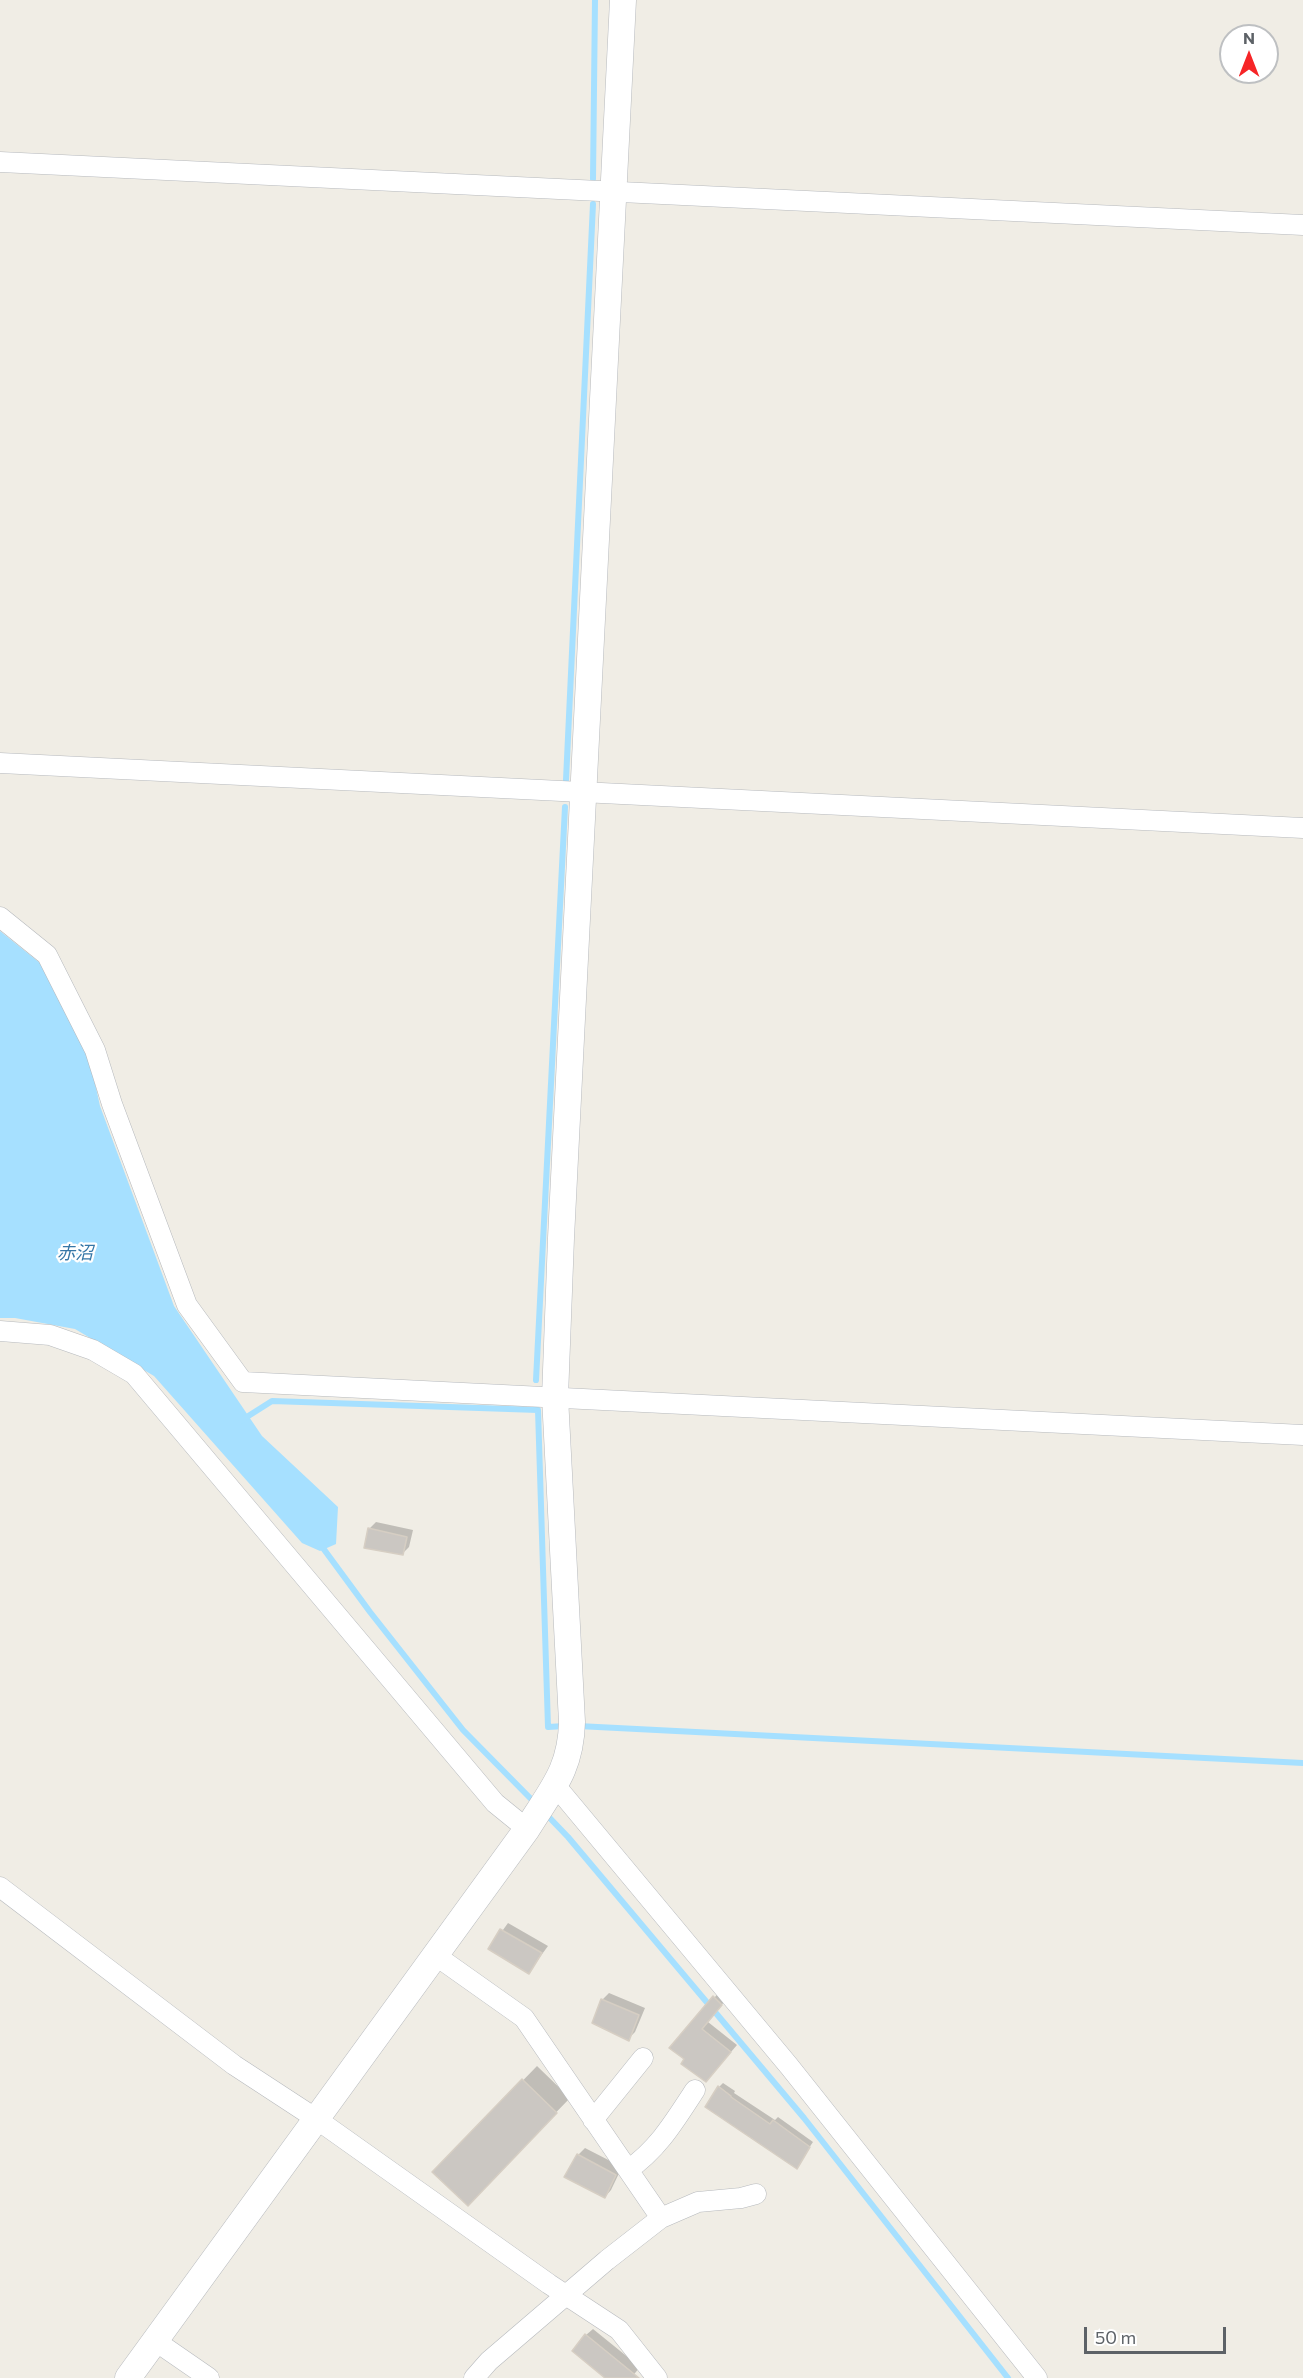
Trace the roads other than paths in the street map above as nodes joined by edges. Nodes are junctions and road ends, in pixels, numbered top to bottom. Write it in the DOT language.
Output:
graph roads {
  1 [pos="623,0"];
  2 [pos="0,162"];
  3 [pos="612,193"];
  4 [pos="1303,225"];
  5 [pos="0,763"];
  6 [pos="584,794"];
  7 [pos="1303,828"];
  8 [pos="0,917"];
  9 [pos="0,1331"];
  10 [pos="555,1397"];
  11 [pos="1303,1436"];
  12 [pos="553,1789"];
  13 [pos="531,1822"];
  14 [pos="0,1887"];
  15 [pos="435,1955"];
  16 [pos="643,2058"];
  17 [pos="695,2090"];
  18 [pos="315,2118"];
  19 [pos="593,2120"];
  20 [pos="628,2170"];
  21 [pos="756,2194"];
  22 [pos="661,2218"];
  23 [pos="567,2296"];
  24 [pos="154,2340"];
  25 [pos="128,2378"];
  26 [pos="209,2378"];
  27 [pos="474,2378"];
  28 [pos="657,2378"];
  29 [pos="1036,2378"];
  1 -- 3 [label="street"];
  2 -- 3 [label="street"];
  3 -- 4 [label="street"];
  3 -- 6 [label="street"];
  5 -- 6 [label="street"];
  6 -- 7 [label="street"];
  6 -- 10 [label="street"];
  8 -- 10 [label="street"];
  9 -- 13 [label="street"];
  10 -- 11 [label="street"];
  10 -- 12 [label="street"];
  12 -- 13 [label="street"];
  12 -- 29 [label="street"];
  13 -- 15 [label="street"];
  14 -- 18 [label="street"];
  15 -- 18 [label="street"];
  15 -- 19 [label="street"];
  16 -- 19 [label="street"];
  17 -- 20 [label="street"];
  18 -- 23 [label="street"];
  18 -- 24 [label="street"];
  19 -- 20 [label="street"];
  20 -- 22 [label="street"];
  21 -- 22 [label="street"];
  22 -- 23 [label="street"];
  23 -- 27 [label="street"];
  23 -- 28 [label="street"];
  24 -- 25 [label="street"];
  24 -- 26 [label="street"];
}
